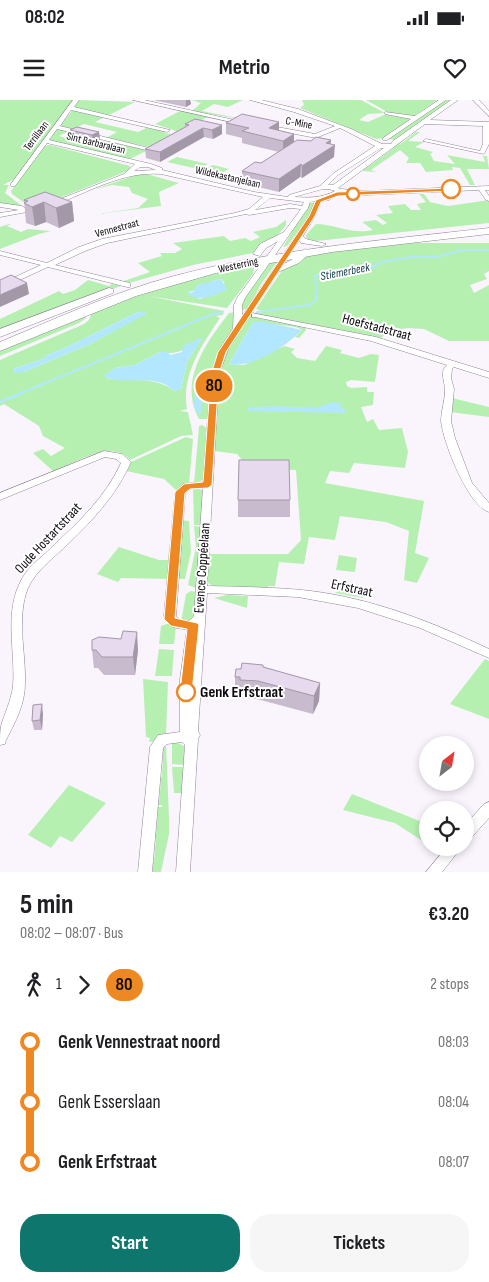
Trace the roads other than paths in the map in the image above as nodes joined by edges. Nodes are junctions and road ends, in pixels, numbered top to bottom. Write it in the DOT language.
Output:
graph roads {
  1 [pos="76,100"];
  2 [pos="136,100"];
  3 [pos="253,100"];
  4 [pos="443,100"];
  5 [pos="455,100"];
  6 [pos="476,100"];
  7 [pos="70,109"];
  8 [pos="489,113"];
  9 [pos="387,114"];
  10 [pos="417,118"];
  11 [pos="430,118"];
  12 [pos="424,122"];
  13 [pos="442,122"];
  14 [pos="253,124"];
  15 [pos="488,124"];
  16 [pos="262,126"];
  17 [pos="339,127"];
  18 [pos="58,128"];
  19 [pos="167,130"];
  20 [pos="426,141"];
  21 [pos="44,142"];
  22 [pos="379,142"];
  23 [pos="395,142"];
  24 [pos="488,145"];
  25 [pos="389,147"];
  26 [pos="146,148"];
  27 [pos="142,164"];
  28 [pos="135,170"];
  29 [pos="153,170"];
  30 [pos="12,185"];
  31 [pos="322,187"];
  32 [pos="487,190"];
  33 [pos="336,191"];
  34 [pos="269,196"];
  35 [pos="488,199"];
  36 [pos="304,201"];
  37 [pos="318,201"];
  38 [pos="0,205"];
  39 [pos="30,210"];
  40 [pos="246,212"];
  41 [pos="1,218"];
  42 [pos="489,226"];
  43 [pos="489,232"];
  44 [pos="287,234"];
  45 [pos="299,236"];
  46 [pos="412,240"];
  47 [pos="489,240"];
  48 [pos="322,244"];
  49 [pos="308,251"];
  50 [pos="0,253"];
  51 [pos="281,253"];
  52 [pos="257,254"];
  53 [pos="243,263"];
  54 [pos="47,265"];
  55 [pos="263,269"];
  56 [pos="275,272"];
  57 [pos="166,276"];
  58 [pos="126,285"];
  59 [pos="0,287"];
  60 [pos="89,310"];
  61 [pos="255,315"];
  62 [pos="52,322"];
  63 [pos="237,329"];
  64 [pos="0,333"];
  65 [pos="0,341"];
  66 [pos="0,347"];
  67 [pos="0,358"];
  68 [pos="453,364"];
  69 [pos="489,375"];
  70 [pos="208,485"];
  71 [pos="0,497"];
  72 [pos="489,509"];
  73 [pos="200,590"];
  74 [pos="197,622"];
  75 [pos="489,654"];
  76 [pos="0,740"];
  77 [pos="190,740"];
  78 [pos="489,808"];
  79 [pos="474,825"];
  80 [pos="447,856"];
  81 [pos="145,872"];
  82 [pos="184,872"];
  83 [pos="433,872"];
  1 -- 7 [label="street, Terrillaan"];
  2 -- 14 [label="street"];
  3 -- 17 [label="street"];
  4 -- 10 [label="street"];
  5 -- 11 [label="street"];
  6 -- 8 [label="street"];
  7 -- 18 [label="street, Terrillaan"];
  7 -- 19 [label="street"];
  9 -- 10 [label="street"];
  10 -- 22 [label="street"];
  11 -- 12 [label="street"];
  11 -- 13 [label="street"];
  12 -- 13 [label="street"];
  12 -- 23 [label="street"];
  13 -- 15 [label="street"];
  15 -- 24 [label="street"];
  16 -- 17 [label="street, C-Mine"];
  17 -- 22 [label="street"];
  18 -- 21 [label="street, Terrillaan"];
  18 -- 26 [label="street"];
  20 -- 24 [label="street"];
  21 -- 27 [label="street, Sint Barbaralaan"];
  21 -- 28 [label="street, Sint Barbaralaan"];
  21 -- 30 [label="street, Terrillaan"];
  22 -- 23 [label="street"];
  22 -- 25 [label="street"];
  22 -- 31 [label="street"];
  23 -- 25 [label="street"];
  25 -- 33 [label="street"];
  27 -- 28 [label="street, Wildekastanjelaan"];
  27 -- 29 [label="street, Wildekastanjelaan"];
  28 -- 29 [label="street, Wildekastanjelaan"];
  28 -- 39 [label="street, Wildekastanjelaan"];
  29 -- 34 [label="street, Wildekastanjelaan"];
  31 -- 33 [label="street"];
  31 -- 36 [label="street"];
  32 -- 33 [label="street"];
  32 -- 35 [label="street"];
  33 -- 37 [label="street"];
  34 -- 36 [label="street, Wildekastanjelaan"];
  34 -- 40 [label="street, Vennestraat"];
  36 -- 37 [label="street"];
  36 -- 40 [label="street, Vennestraat"];
  36 -- 44 [label="street, Evence Coppéelaan"];
  37 -- 45 [label="street, Evence Coppéelaan"];
  38 -- 39 [label="street"];
  39 -- 41 [label="street, Wildekastanjelaan"];
  40 -- 54 [label="street, Vennestraat"];
  42 -- 48 [label="highway, Westerring"];
  43 -- 46 [label="highway, Westerring"];
  44 -- 51 [label="street, Evence Coppéelaan"];
  44 -- 52 [label="street"];
  45 -- 48 [label="street"];
  45 -- 51 [label="street, Evence Coppéelaan"];
  46 -- 47 [label="highway"];
  46 -- 49 [label="highway, Westerring"];
  48 -- 51 [label="highway, Westerring"];
  49 -- 51 [label="highway, Westerring"];
  49 -- 56 [label="street"];
  50 -- 54 [label="street"];
  51 -- 52 [label="highway, Westerring"];
  51 -- 53 [label="highway, Westerring"];
  51 -- 55 [label="street, Evence Coppéelaan"];
  51 -- 56 [label="street, Evence Coppéelaan"];
  52 -- 57 [label="highway, Westerring"];
  53 -- 55 [label="street"];
  53 -- 60 [label="highway, Westerring"];
  54 -- 58 [label="street"];
  54 -- 59 [label="street, Vennestraat"];
  55 -- 63 [label="street, Evence Coppéelaan"];
  56 -- 63 [label="street, Evence Coppéelaan"];
  57 -- 58 [label="highway"];
  57 -- 62 [label="highway, Westerring"];
  58 -- 64 [label="highway"];
  60 -- 62 [label="highway, Westerring"];
  60 -- 67 [label="highway"];
  61 -- 68 [label="street, Hoefstadstraat"];
  62 -- 65 [label="highway, Westerring"];
  62 -- 66 [label="highway, Westerring"];
  63 -- 70 [label="street, Evence Coppéelaan"];
  68 -- 69 [label="street, Hoefstadstraat"];
  68 -- 72 [label="street"];
  70 -- 73 [label="street, Evence Coppéelaan"];
  70 -- 74 [label="street"];
  71 -- 76 [label="street, Oude Hostartstraat"];
  73 -- 74 [label="street, Evence Coppéelaan"];
  73 -- 75 [label="street, Erfstraat"];
  74 -- 77 [label="street, Evence Coppéelaan"];
  77 -- 81 [label="street"];
  77 -- 82 [label="street"];
  78 -- 79 [label="street"];
  80 -- 83 [label="street"];
}
